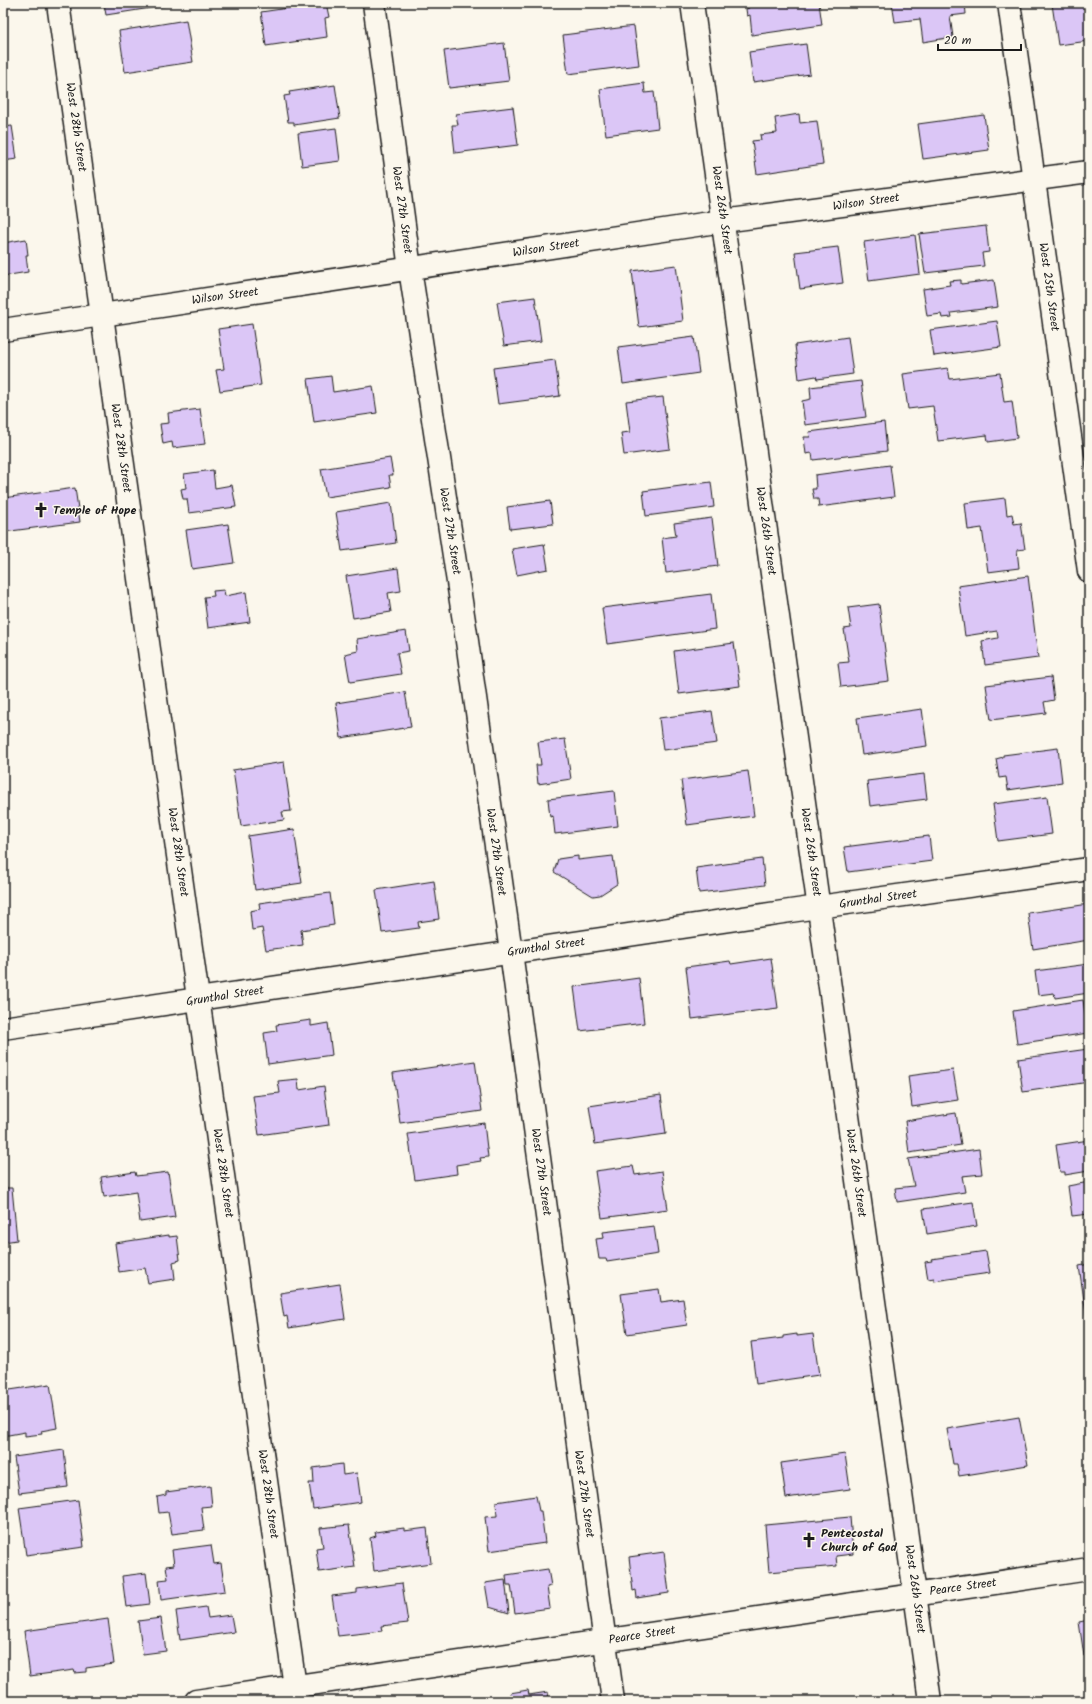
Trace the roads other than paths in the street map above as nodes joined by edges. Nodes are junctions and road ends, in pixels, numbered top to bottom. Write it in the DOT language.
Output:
graph roads {
  1 [pos="58,3"];
  2 [pos="374,3"];
  3 [pos="692,3"];
  4 [pos="1009,3"];
  5 [pos="1089,172"];
  6 [pos="1034,180"];
  7 [pos="723,221"];
  8 [pos="410,269"];
  9 [pos="102,314"];
  10 [pos="3,330"];
  11 [pos="1089,571"];
  12 [pos="1089,869"];
  13 [pos="819,907"];
  14 [pos="511,952"];
  15 [pos="199,1000"];
  16 [pos="3,1028"];
  17 [pos="1089,1569"];
  18 [pos="915,1594"];
  19 [pos="605,1641"];
  20 [pos="296,1694"];
  21 [pos="196,1701"];
  22 [pos="613,1701"];
  23 [pos="930,1701"];
  1 -- 9 [label="street, West 28th Street"];
  2 -- 8 [label="street, West 27th Street"];
  3 -- 7 [label="street, West 26th Street"];
  4 -- 6 [label="street, West 25th Street"];
  5 -- 6 [label="street, Wilson Street"];
  6 -- 7 [label="street, Wilson Street"];
  6 -- 11 [label="street, West 25th Street"];
  7 -- 8 [label="street, Wilson Street"];
  7 -- 13 [label="street, West 26th Street"];
  8 -- 9 [label="street, Wilson Street"];
  8 -- 14 [label="street, West 27th Street"];
  9 -- 10 [label="street, Wilson Street"];
  9 -- 15 [label="street, West 28th Street"];
  12 -- 13 [label="street, Grunthal Street"];
  13 -- 14 [label="street, Grunthal Street"];
  13 -- 18 [label="street, West 26th Street"];
  14 -- 15 [label="street, Grunthal Street"];
  14 -- 19 [label="street, West 27th Street"];
  15 -- 16 [label="street, Grunthal Street"];
  15 -- 20 [label="street, West 28th Street"];
  17 -- 18 [label="street, Pearce Street"];
  18 -- 19 [label="street, Pearce Street"];
  18 -- 23 [label="street, West 26th Street"];
  19 -- 20 [label="street, Pearce Street"];
  19 -- 22 [label="street, West 27th Street"];
  20 -- 21 [label="street, Pearce Street"];
}
